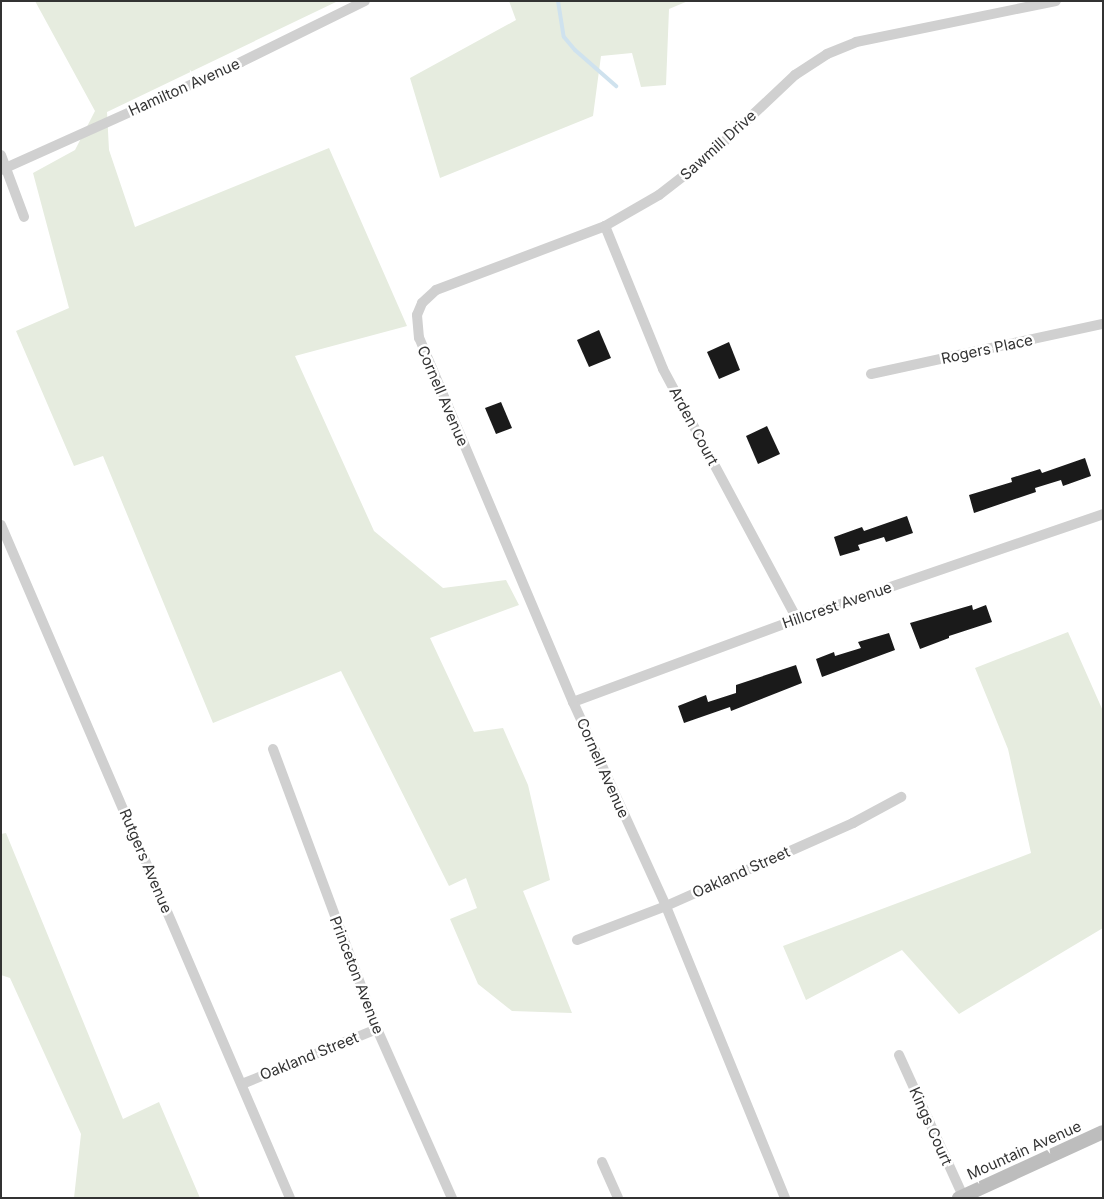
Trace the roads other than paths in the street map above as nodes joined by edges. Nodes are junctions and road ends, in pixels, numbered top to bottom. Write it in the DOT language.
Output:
graph roads {
  1 [pos="365,1"];
  2 [pos="1056,1"];
  3 [pos="1,155"];
  4 [pos="4,169"];
  5 [pos="24,217"];
  6 [pos="605,226"];
  7 [pos="1103,324"];
  8 [pos="419,338"];
  9 [pos="871,374"];
  10 [pos="1103,514"];
  11 [pos="1,524"];
  12 [pos="797,619"];
  13 [pos="573,702"];
  14 [pos="273,749"];
  15 [pos="901,797"];
  16 [pos="666,906"];
  17 [pos="577,940"];
  18 [pos="377,1029"];
  19 [pos="899,1055"];
  20 [pos="242,1084"];
  21 [pos="1103,1132"];
  22 [pos="602,1162"];
  23 [pos="961,1197"];
  24 [pos="290,1198"];
  25 [pos="452,1198"];
  26 [pos="618,1198"];
  27 [pos="785,1198"];
  1 -- 4 [label="street, Hamilton Avenue"];
  2 -- 6 [label="street, Sawmill Drive"];
  3 -- 4 [label="street"];
  4 -- 5 [label="street"];
  6 -- 8 [label="street, Sawmill Drive"];
  6 -- 12 [label="street, Arden Court"];
  7 -- 9 [label="street, Rogers Place"];
  8 -- 13 [label="street, Cornell Avenue"];
  10 -- 12 [label="street, Hillcrest Avenue"];
  11 -- 20 [label="street, Rutgers Avenue"];
  12 -- 13 [label="street, Hillcrest Avenue"];
  13 -- 16 [label="street, Cornell Avenue"];
  14 -- 18 [label="street, Princeton Avenue"];
  15 -- 16 [label="street, Oakland Street"];
  16 -- 17 [label="street, Oakland Street"];
  16 -- 27 [label="street, Cornell Avenue"];
  18 -- 20 [label="street, Oakland Street"];
  18 -- 25 [label="street, Princeton Avenue"];
  19 -- 23 [label="street, Kings Court"];
  20 -- 24 [label="street, Rutgers Avenue"];
  21 -- 23 [label="main road, Mountain Avenue"];
  22 -- 26 [label="street"];
}
